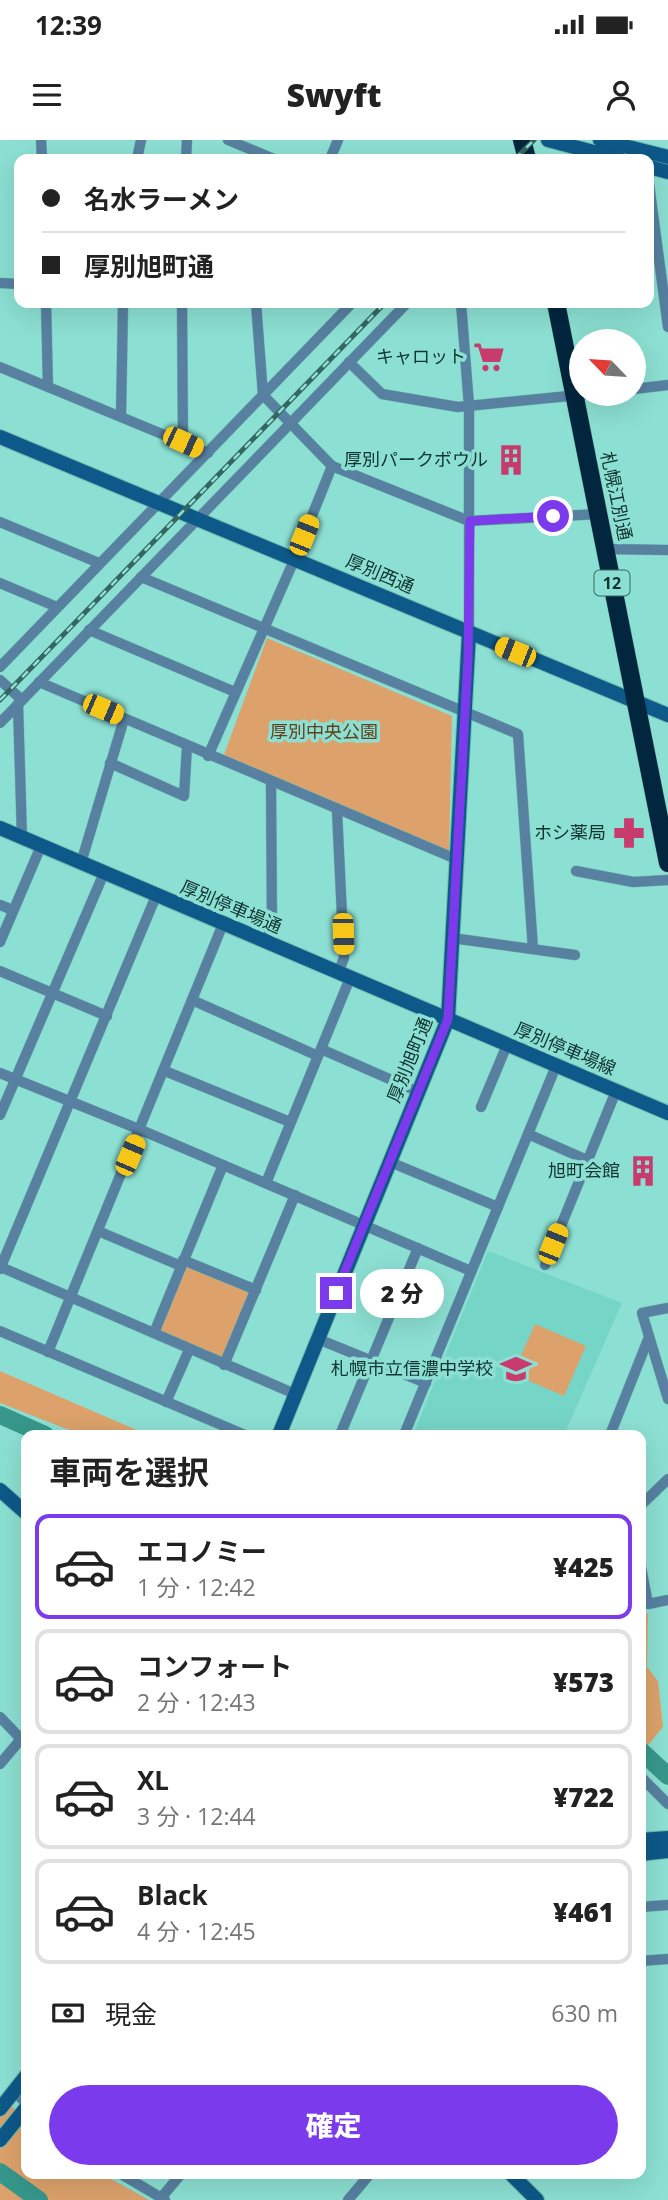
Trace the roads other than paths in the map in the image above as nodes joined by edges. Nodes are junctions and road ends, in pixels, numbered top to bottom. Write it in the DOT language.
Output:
graph roads {
  1 [pos="228,140"];
  2 [pos="548,140"];
  3 [pos="600,140"];
  4 [pos="251,154"];
  5 [pos="601,154"];
  6 [pos="643,154"];
  7 [pos="654,222"];
  8 [pos="46,308"];
  9 [pos="122,308"];
  10 [pos="182,308"];
  11 [pos="257,308"];
  12 [pos="345,308"];
  13 [pos="402,308"];
  14 [pos="461,308"];
  15 [pos="556,308"];
  16 [pos="668,327"];
  17 [pos="569,351"];
  18 [pos="349,362"];
  19 [pos="0,367"];
  20 [pos="668,385"];
  21 [pos="48,387"];
  22 [pos="646,388"];
  23 [pos="262,395"];
  24 [pos="569,396"];
  25 [pos="583,406"];
  26 [pos="469,407"];
  27 [pos="121,416"];
  28 [pos="290,423"];
  29 [pos="0,437"];
  30 [pos="183,442"];
  31 [pos="208,453"];
  32 [pos="332,466"];
  33 [pos="159,502"];
  34 [pos="598,514"];
  35 [pos="198,518"];
  36 [pos="470,521"];
  37 [pos="0,522"];
  38 [pos="606,550"];
  39 [pos="668,550"];
  40 [pos="295,558"];
  41 [pos="99,563"];
  42 [pos="141,577"];
  43 [pos="0,583"];
  44 [pos="57,607"];
  45 [pos="263,629"];
  46 [pos="89,630"];
  47 [pos="469,633"];
  48 [pos="0,667"];
  49 [pos="0,680"];
  50 [pos="39,682"];
  51 [pos="235,692"];
  52 [pos="634,701"];
  53 [pos="20,702"];
  54 [pos="464,713"];
  55 [pos="668,715"];
  56 [pos="124,719"];
  57 [pos="0,723"];
  58 [pos="187,747"];
  59 [pos="208,756"];
  60 [pos="110,763"];
  61 [pos="271,783"];
  62 [pos="337,811"];
  63 [pos="0,828"];
  64 [pos="22,838"];
  65 [pos="41,846"];
  66 [pos="456,859"];
  67 [pos="668,862"];
  68 [pos="81,863"];
  69 [pos="576,871"];
  70 [pos="104,873"];
  71 [pos="668,880"];
  72 [pos="156,896"];
  73 [pos="0,905"];
  74 [pos="13,910"];
  75 [pos="223,924"];
  76 [pos="452,938"];
  77 [pos="0,942"];
  78 [pos="266,942"];
  79 [pos="533,949"];
  80 [pos="575,955"];
  81 [pos="0,971"];
  82 [pos="344,976"];
  83 [pos="53,994"];
  84 [pos="192,1000"];
  85 [pos="107,1016"];
  86 [pos="448,1019"];
  87 [pos="507,1045"];
  88 [pos="319,1052"];
  89 [pos="556,1066"];
  90 [pos="165,1071"];
  91 [pos="0,1073"];
  92 [pos="15,1080"];
  93 [pos="616,1091"];
  94 [pos="419,1092"];
  95 [pos="72,1102"];
  96 [pos="481,1107"];
  97 [pos="668,1113"];
  98 [pos="0,1115"];
  99 [pos="290,1122"];
  100 [pos="141,1129"];
  101 [pos="528,1134"];
  102 [pos="586,1160"];
  103 [pos="390,1161"];
  104 [pos="223,1165"];
  105 [pos="267,1183"];
  106 [pos="295,1195"];
  107 [pos="498,1207"];
  108 [pos="363,1224"];
  109 [pos="98,1231"];
  110 [pos="418,1248"];
  111 [pos="182,1263"];
  112 [pos="545,1265"];
  113 [pos="2,1269"];
  114 [pos="471,1271"];
  115 [pos="256,1290"];
  116 [pos="71,1297"];
  117 [pos="668,1308"];
  118 [pos="0,1331"];
  119 [pos="154,1333"];
  120 [pos="649,1337"];
  121 [pos="318,1339"];
  122 [pos="189,1350"];
  123 [pos="48,1352"];
  124 [pos="370,1361"];
  125 [pos="224,1365"];
  126 [pos="426,1384"];
  127 [pos="295,1394"];
  128 [pos="668,1399"];
  129 [pos="166,1402"];
  130 [pos="233,1430"];
  131 [pos="281,1430"];
  132 [pos="342,1430"];
  133 [pos="406,1430"];
  134 [pos="612,1430"];
  135 [pos="668,1479"];
  136 [pos="0,1490"];
  137 [pos="646,1500"];
  138 [pos="21,1509"];
  139 [pos="646,1594"];
  140 [pos="668,1600"];
  141 [pos="0,1717"];
  142 [pos="21,1734"];
  143 [pos="21,1738"];
  144 [pos="0,1764"];
  145 [pos="646,1782"];
  146 [pos="668,1804"];
  147 [pos="668,1838"];
  148 [pos="646,1840"];
  149 [pos="668,1851"];
  150 [pos="646,1853"];
  151 [pos="668,1905"];
  152 [pos="646,1907"];
  153 [pos="668,1959"];
  154 [pos="646,1961"];
  155 [pos="21,2082"];
  156 [pos="14,2091"];
  157 [pos="21,2098"];
  158 [pos="0,2109"];
  159 [pos="21,2114"];
  160 [pos="0,2140"];
  161 [pos="129,2179"];
  162 [pos="177,2179"];
  163 [pos="366,2179"];
  164 [pos="517,2179"];
  165 [pos="163,2199"];
  166 [pos="348,2200"];
  167 [pos="537,2200"];
  1 -- 4 [label="street"];
  2 -- 5 [label="street"];
  3 -- 6 [label="street"];
  7 -- 16 [label="street"];
  8 -- 21 [label="street"];
  9 -- 27 [label="street"];
  10 -- 30 [label="street"];
  11 -- 23 [label="street"];
  12 -- 23 [label="street"];
  13 -- 18 [label="street"];
  14 -- 26 [label="street"];
  15 -- 17 [label="highway, 札幌江別通 / 12"];
  18 -- 26 [label="street"];
  18 -- 28 [label="street"];
  19 -- 21 [label="street"];
  20 -- 22 [label="street"];
  21 -- 27 [label="street"];
  23 -- 28 [label="street"];
  23 -- 31 [label="street"];
  24 -- 26 [label="street"];
  25 -- 34 [label="highway, 札幌江別通 / 12"];
  26 -- 36 [label="street"];
  27 -- 30 [label="street"];
  28 -- 32 [label="street"];
  28 -- 35 [label="street"];
  29 -- 33 [label="street, 厚別西通"];
  30 -- 31 [label="street"];
  31 -- 33 [label="street"];
  32 -- 36 [label="street"];
  32 -- 40 [label="street"];
  33 -- 35 [label="street, 厚別西通"];
  33 -- 41 [label="street"];
  34 -- 36 [label="street"];
  34 -- 38 [label="highway, 札幌江別通 / 12"];
  35 -- 40 [label="street, 厚別西通"];
  35 -- 42 [label="street"];
  36 -- 47 [label="street"];
  37 -- 41 [label="street"];
  38 -- 39 [label="street"];
  38 -- 52 [label="highway, 札幌江別通 / 12"];
  40 -- 45 [label="street"];
  40 -- 47 [label="street, 厚別西通"];
  41 -- 44 [label="street"];
  42 -- 45 [label="street"];
  42 -- 46 [label="street"];
  43 -- 44 [label="street"];
  44 -- 48 [label="street"];
  45 -- 51 [label="street"];
  45 -- 54 [label="street"];
  46 -- 50 [label="street"];
  46 -- 51 [label="street"];
  47 -- 52 [label="street, 厚別西通"];
  47 -- 54 [label="street, 厚別旭町通"];
  49 -- 53 [label="street"];
  50 -- 53 [label="street"];
  50 -- 56 [label="street"];
  51 -- 59 [label="street"];
  52 -- 55 [label="street, 厚別西通"];
  52 -- 67 [label="highway, 札幌江別通 / 12"];
  53 -- 57 [label="street"];
  53 -- 64 [label="street"];
  54 -- 66 [label="street, 厚別旭町通"];
  54 -- 79 [label="street"];
  56 -- 58 [label="street"];
  56 -- 60 [label="street"];
  58 -- 59 [label="street"];
  58 -- 60 [label="street"];
  59 -- 61 [label="street"];
  60 -- 68 [label="street"];
  61 -- 62 [label="street"];
  61 -- 78 [label="street"];
  62 -- 66 [label="street"];
  62 -- 82 [label="street"];
  63 -- 64 [label="street, 厚別停車場通"];
  64 -- 65 [label="street, 厚別停車場通"];
  65 -- 68 [label="street, 厚別停車場通"];
  65 -- 74 [label="street"];
  66 -- 76 [label="street, 厚別旭町通"];
  68 -- 70 [label="street, 厚別停車場通"];
  69 -- 71 [label="street"];
  70 -- 72 [label="street, 厚別停車場通"];
  70 -- 83 [label="street"];
  72 -- 75 [label="street, 厚別停車場通"];
  72 -- 85 [label="street"];
  73 -- 74 [label="street"];
  74 -- 77 [label="street"];
  75 -- 78 [label="street, 厚別停車場通"];
  75 -- 84 [label="street"];
  76 -- 79 [label="street"];
  76 -- 86 [label="street, 厚別旭町通"];
  78 -- 82 [label="street, 厚別停車場通"];
  79 -- 80 [label="street"];
  81 -- 83 [label="street"];
  82 -- 86 [label="street, 厚別停車場通"];
  82 -- 88 [label="street"];
  83 -- 85 [label="street"];
  83 -- 92 [label="street"];
  84 -- 88 [label="street"];
  84 -- 90 [label="street"];
  85 -- 95 [label="street"];
  86 -- 87 [label="street, 厚別停車場線"];
  86 -- 94 [label="street, 厚別旭町通"];
  87 -- 89 [label="street, 厚別停車場線"];
  87 -- 96 [label="street"];
  88 -- 94 [label="street"];
  88 -- 99 [label="street"];
  89 -- 93 [label="street, 厚別停車場線"];
  89 -- 101 [label="street"];
  90 -- 99 [label="street"];
  90 -- 100 [label="street"];
  91 -- 92 [label="street"];
  92 -- 95 [label="street"];
  92 -- 98 [label="street"];
  93 -- 97 [label="street, 厚別停車場線"];
  93 -- 102 [label="street"];
  94 -- 103 [label="street, 厚別旭町通"];
  95 -- 100 [label="street"];
  95 -- 113 [label="street"];
  99 -- 105 [label="street"];
  100 -- 104 [label="street"];
  100 -- 109 [label="street"];
  101 -- 102 [label="street"];
  101 -- 107 [label="street"];
  102 -- 112 [label="street"];
  103 -- 107 [label="street"];
  103 -- 108 [label="street, 厚別旭町通"];
  104 -- 105 [label="street"];
  104 -- 111 [label="street"];
  105 -- 106 [label="street"];
  106 -- 108 [label="street"];
  106 -- 115 [label="street"];
  107 -- 114 [label="street"];
  108 -- 110 [label="street"];
  108 -- 121 [label="street, 厚別旭町通"];
  109 -- 111 [label="street"];
  109 -- 116 [label="street"];
  110 -- 114 [label="street"];
  110 -- 124 [label="street"];
  111 -- 115 [label="street"];
  111 -- 119 [label="street"];
  113 -- 116 [label="street"];
  114 -- 126 [label="street"];
  115 -- 125 [label="street"];
  116 -- 119 [label="street"];
  116 -- 123 [label="street"];
  117 -- 120 [label="street"];
  118 -- 123 [label="street"];
  119 -- 122 [label="street"];
  120 -- 128 [label="street"];
  120 -- 134 [label="street"];
  121 -- 124 [label="street"];
  121 -- 127 [label="street, 厚別旭町通"];
  122 -- 125 [label="street"];
  122 -- 129 [label="street"];
  123 -- 129 [label="street"];
  124 -- 126 [label="street"];
  124 -- 132 [label="street"];
  125 -- 127 [label="street"];
  126 -- 133 [label="street"];
  127 -- 131 [label="street, 厚別旭町通"];
  129 -- 130 [label="street"];
  135 -- 137 [label="street"];
  136 -- 138 [label="street"];
  139 -- 140 [label="street"];
  141 -- 142 [label="street"];
  143 -- 144 [label="street"];
  145 -- 146 [label="street"];
  147 -- 148 [label="street"];
  149 -- 150 [label="street"];
  151 -- 152 [label="street"];
  153 -- 154 [label="street"];
  155 -- 156 [label="street"];
  156 -- 157 [label="street"];
  156 -- 158 [label="street"];
  159 -- 160 [label="street"];
  161 -- 165 [label="street"];
  162 -- 165 [label="street"];
  163 -- 166 [label="street"];
  164 -- 167 [label="street"];
}
